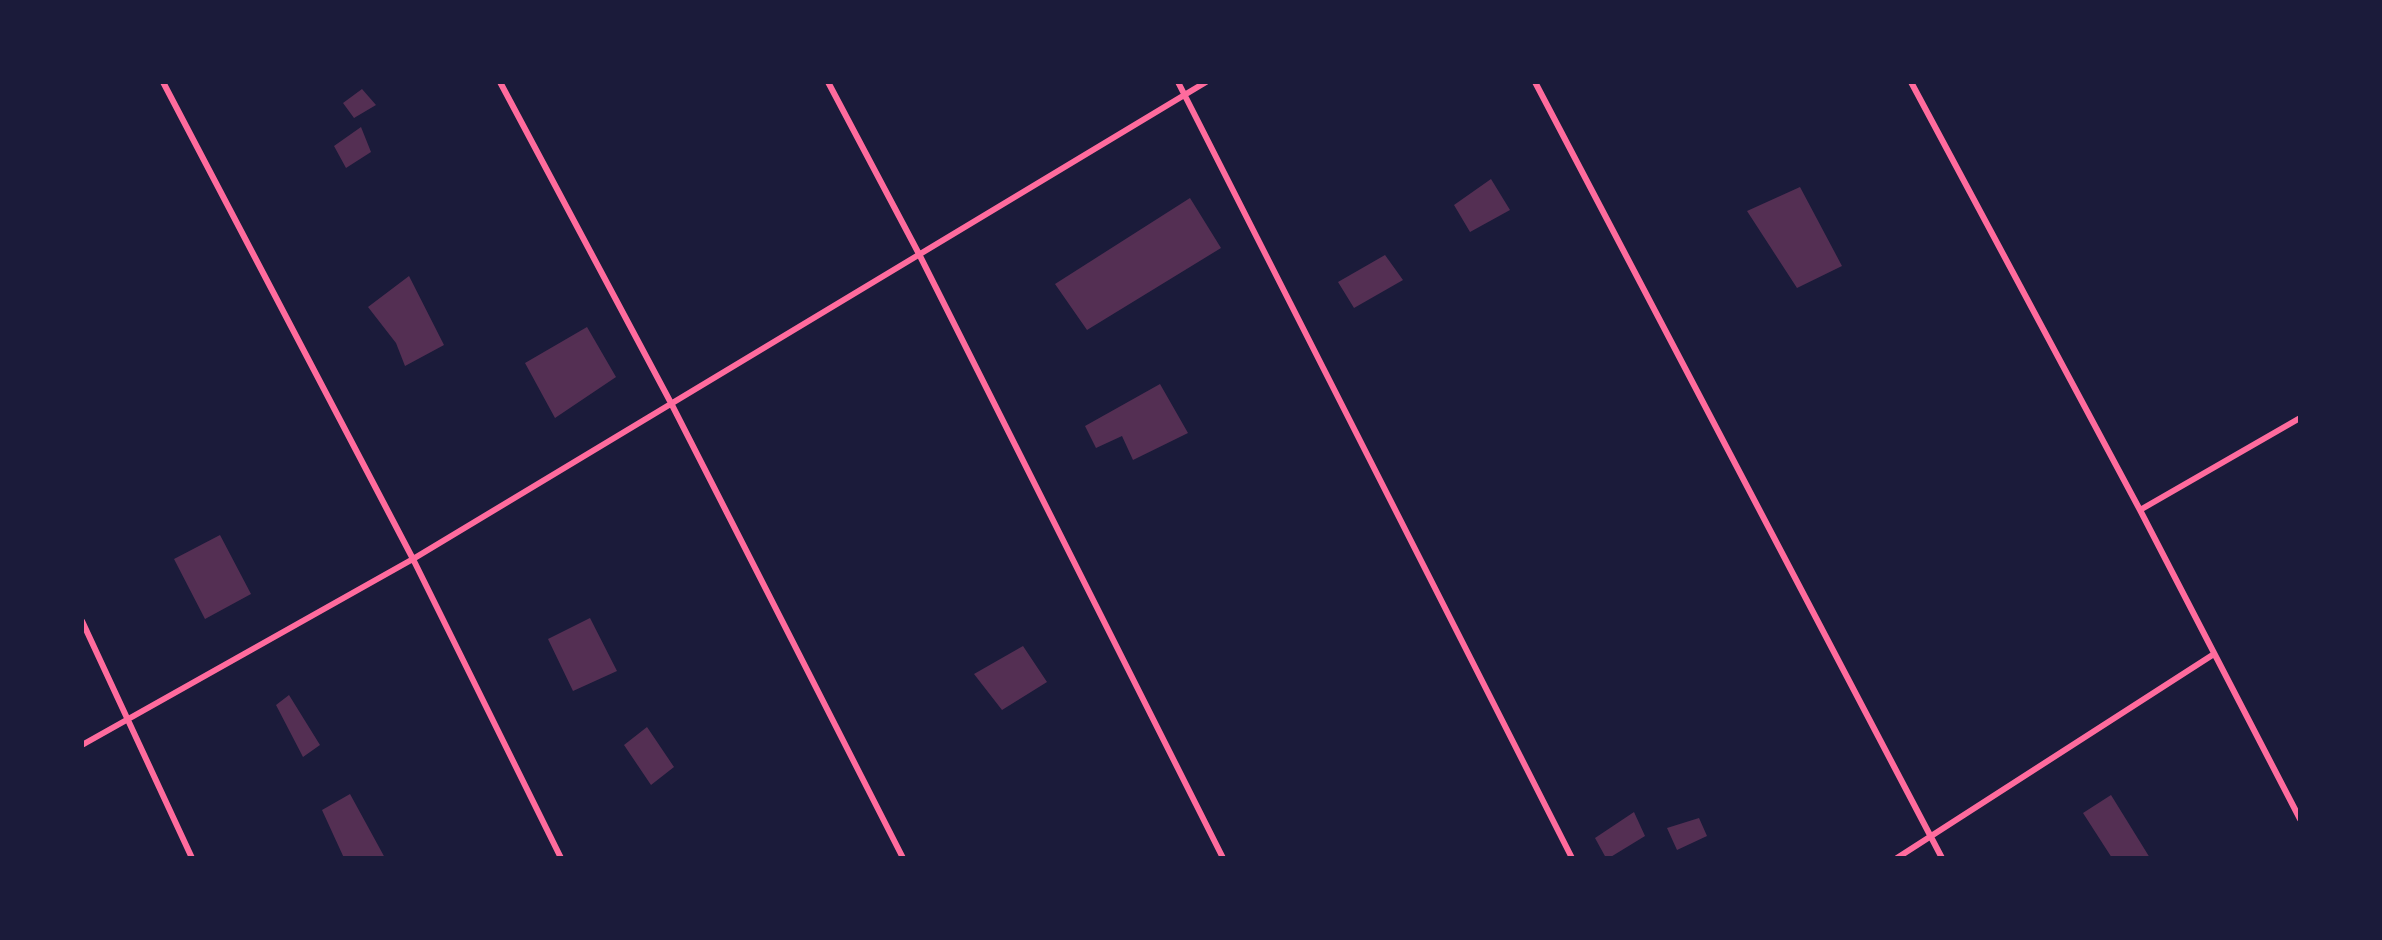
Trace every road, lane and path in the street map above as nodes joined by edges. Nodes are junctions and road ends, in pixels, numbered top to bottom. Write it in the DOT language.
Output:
graph roads {
  1 [pos="163,82"];
  2 [pos="500,82"];
  3 [pos="828,82"];
  4 [pos="1178,82"];
  5 [pos="1206,82"];
  6 [pos="1535,82"];
  7 [pos="1911,82"];
  8 [pos="1185,95"];
  9 [pos="919,255"];
  10 [pos="671,403"];
  11 [pos="2300,418"];
  12 [pos="2140,510"];
  13 [pos="413,559"];
  14 [pos="82,621"];
  15 [pos="2214,654"];
  16 [pos="127,720"];
  17 [pos="82,745"];
  18 [pos="2300,819"];
  19 [pos="1932,836"];
  20 [pos="192,858"];
  21 [pos="561,858"];
  22 [pos="903,858"];
  23 [pos="1223,858"];
  24 [pos="1572,858"];
  25 [pos="1897,858"];
  26 [pos="1942,858"];
  1 -- 13 [label="street"];
  2 -- 10 [label="street"];
  3 -- 9 [label="street"];
  4 -- 8 [label="street"];
  5 -- 8 [label="street"];
  6 -- 19 [label="street"];
  7 -- 12 [label="street"];
  8 -- 9 [label="street"];
  8 -- 24 [label="street"];
  9 -- 10 [label="street"];
  9 -- 23 [label="street"];
  10 -- 13 [label="street"];
  10 -- 22 [label="street"];
  11 -- 12 [label="street"];
  12 -- 15 [label="street"];
  13 -- 16 [label="street"];
  13 -- 21 [label="street"];
  14 -- 16 [label="street"];
  15 -- 18 [label="street"];
  15 -- 19 [label="street"];
  16 -- 17 [label="street"];
  16 -- 20 [label="street"];
  19 -- 25 [label="street"];
  19 -- 26 [label="street"];
}
